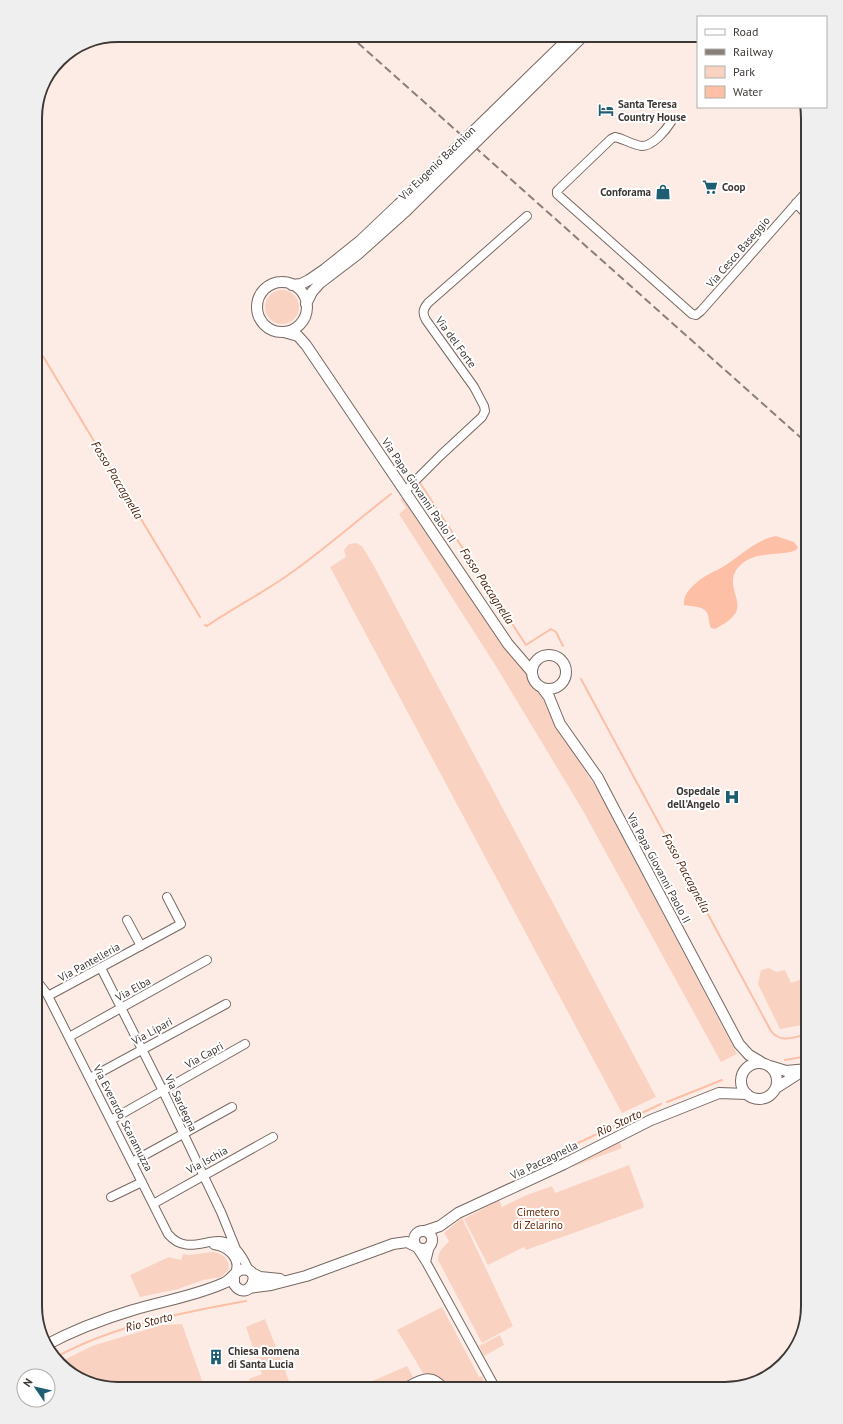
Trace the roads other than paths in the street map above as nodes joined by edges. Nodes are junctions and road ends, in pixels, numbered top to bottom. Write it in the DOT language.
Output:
graph roads {
  1 [pos="566,42"];
  2 [pos="576,42"];
  3 [pos="539,74"];
  4 [pos="671,122"];
  5 [pos="801,198"];
  6 [pos="796,203"];
  7 [pos="402,208"];
  8 [pos="801,208"];
  9 [pos="527,216"];
  10 [pos="292,285"];
  11 [pos="306,304"];
  12 [pos="303,319"];
  13 [pos="284,332"];
  14 [pos="306,344"];
  15 [pos="405,491"];
  16 [pos="512,649"];
  17 [pos="540,658"];
  18 [pos="532,672"];
  19 [pos="560,687"];
  20 [pos="542,689"];
  21 [pos="553,707"];
  22 [pos="167,897"];
  23 [pos="127,920"];
  24 [pos="141,946"];
  25 [pos="208,960"];
  26 [pos="101,968"];
  27 [pos="42,987"];
  28 [pos="48,996"];
  29 [pos="226,1004"];
  30 [pos="122,1008"];
  31 [pos="69,1037"];
  32 [pos="245,1044"];
  33 [pos="739,1044"];
  34 [pos="142,1049"];
  35 [pos="766,1064"];
  36 [pos="801,1070"];
  37 [pos="801,1072"];
  38 [pos="742,1074"];
  39 [pos="90,1078"];
  40 [pos="776,1088"];
  41 [pos="163,1091"];
  42 [pos="719,1093"];
  43 [pos="747,1094"];
  44 [pos="232,1107"];
  45 [pos="110,1120"];
  46 [pos="183,1134"];
  47 [pos="273,1137"];
  48 [pos="132,1162"];
  49 [pos="203,1175"];
  50 [pos="142,1182"];
  51 [pos="111,1197"];
  52 [pos="153,1204"];
  53 [pos="467,1209"];
  54 [pos="420,1232"];
  55 [pos="204,1244"];
  56 [pos="393,1244"];
  57 [pos="431,1244"];
  58 [pos="416,1247"];
  59 [pos="236,1250"];
  60 [pos="426,1262"];
  61 [pos="250,1272"];
  62 [pos="234,1275"];
  63 [pos="292,1279"];
  64 [pos="237,1288"];
  65 [pos="249,1288"];
  66 [pos="165,1302"];
  67 [pos="51,1342"];
  68 [pos="414,1382"];
  69 [pos="439,1382"];
  70 [pos="492,1382"];
  1 -- 3 [label="main road, Via Eugenio Bacchion"];
  2 -- 3 [label="main road, Via Eugenio Bacchion"];
  3 -- 7 [label="main road, Via Eugenio Bacchion, bridge"];
  4 -- 6 [label="street, Via Cesco Baseggio"];
  5 -- 6 [label="street, Via Cesco Baseggio"];
  6 -- 8 [label="street"];
  7 -- 10 [label="main road, Via Eugenio Bacchion"];
  7 -- 11 [label="main road, Via Eugenio Bacchion"];
  9 -- 15 [label="street, Via del Forte"];
  10 -- 11 [label="main road"];
  10 -- 13 [label="main road"];
  11 -- 12 [label="main road"];
  12 -- 13 [label="main road"];
  12 -- 14 [label="main road, Via Papa Giovanni Paolo II"];
  13 -- 14 [label="main road, Via Papa Giovanni Paolo II"];
  14 -- 15 [label="main road, Via Papa Giovanni Paolo II"];
  15 -- 16 [label="main road, Via Papa Giovanni Paolo II"];
  16 -- 17 [label="main road, Via Papa Giovanni Paolo II"];
  16 -- 18 [label="main road, Via Papa Giovanni Paolo II"];
  17 -- 18 [label="main road"];
  17 -- 19 [label="main road"];
  18 -- 20 [label="main road"];
  19 -- 20 [label="main road"];
  19 -- 21 [label="main road"];
  20 -- 21 [label="main road, Via Papa Giovanni Paolo II"];
  21 -- 33 [label="main road, Via Papa Giovanni Paolo II"];
  22 -- 24 [label="street, Via Pantelleria"];
  23 -- 24 [label="street"];
  24 -- 26 [label="street, Via Pantelleria"];
  25 -- 30 [label="street, Via Elba"];
  26 -- 28 [label="street, Via Pantelleria"];
  26 -- 30 [label="street, Via Sardegna"];
  27 -- 28 [label="street, Via Everardo Scaramuzza"];
  28 -- 31 [label="street, Via Everardo Scaramuzza"];
  29 -- 34 [label="street, Via Lipari"];
  30 -- 31 [label="street, Via Elba"];
  30 -- 34 [label="street, Via Sardegna"];
  31 -- 39 [label="street, Via Everardo Scaramuzza"];
  32 -- 41 [label="street, Via Capri"];
  33 -- 35 [label="main road, Via Papa Giovanni Paolo II"];
  33 -- 38 [label="main road, Via Papa Giovanni Paolo II"];
  34 -- 39 [label="street, Via Lipari"];
  34 -- 41 [label="street, Via Sardegna"];
  35 -- 36 [label="main road"];
  35 -- 38 [label="main road"];
  35 -- 40 [label="main road"];
  37 -- 40 [label="main road"];
  38 -- 42 [label="main road, Via Paccagnella"];
  38 -- 43 [label="main road"];
  39 -- 45 [label="street, Via Everardo Scaramuzza"];
  40 -- 43 [label="main road"];
  41 -- 45 [label="street, Via Capri"];
  41 -- 46 [label="street, Via Sardegna"];
  42 -- 43 [label="main road, Via Paccagnella"];
  42 -- 53 [label="main road, Via Paccagnella"];
  44 -- 46 [label="street"];
  45 -- 48 [label="street, Via Everardo Scaramuzza"];
  46 -- 48 [label="street"];
  46 -- 49 [label="street, Via Sardegna"];
  47 -- 49 [label="street, Via Ischia"];
  48 -- 50 [label="street, Via Everardo Scaramuzza"];
  49 -- 52 [label="street, Via Ischia"];
  49 -- 59 [label="street, Via Sardegna"];
  50 -- 51 [label="street"];
  50 -- 52 [label="street, Via Everardo Scaramuzza"];
  52 -- 55 [label="street, Via Everardo Scaramuzza"];
  53 -- 54 [label="main road, Via Paccagnella"];
  53 -- 57 [label="main road, Via Paccagnella"];
  54 -- 56 [label="main road"];
  54 -- 57 [label="main road"];
  54 -- 58 [label="main road"];
  55 -- 59 [label="street, Via Everardo Scaramuzza"];
  55 -- 62 [label="street, Via Everardo Scaramuzza"];
  56 -- 58 [label="main road"];
  56 -- 63 [label="main road"];
  57 -- 58 [label="main road"];
  57 -- 60 [label="street"];
  58 -- 60 [label="street"];
  59 -- 61 [label="street"];
  60 -- 70 [label="street"];
  61 -- 62 [label="main road"];
  61 -- 63 [label="main road"];
  61 -- 65 [label="main road"];
  62 -- 64 [label="main road"];
  62 -- 66 [label="main road"];
  63 -- 65 [label="main road"];
  64 -- 65 [label="main road"];
  64 -- 66 [label="main road"];
  66 -- 67 [label="main road"];
  68 -- 69 [label="street"];
}
